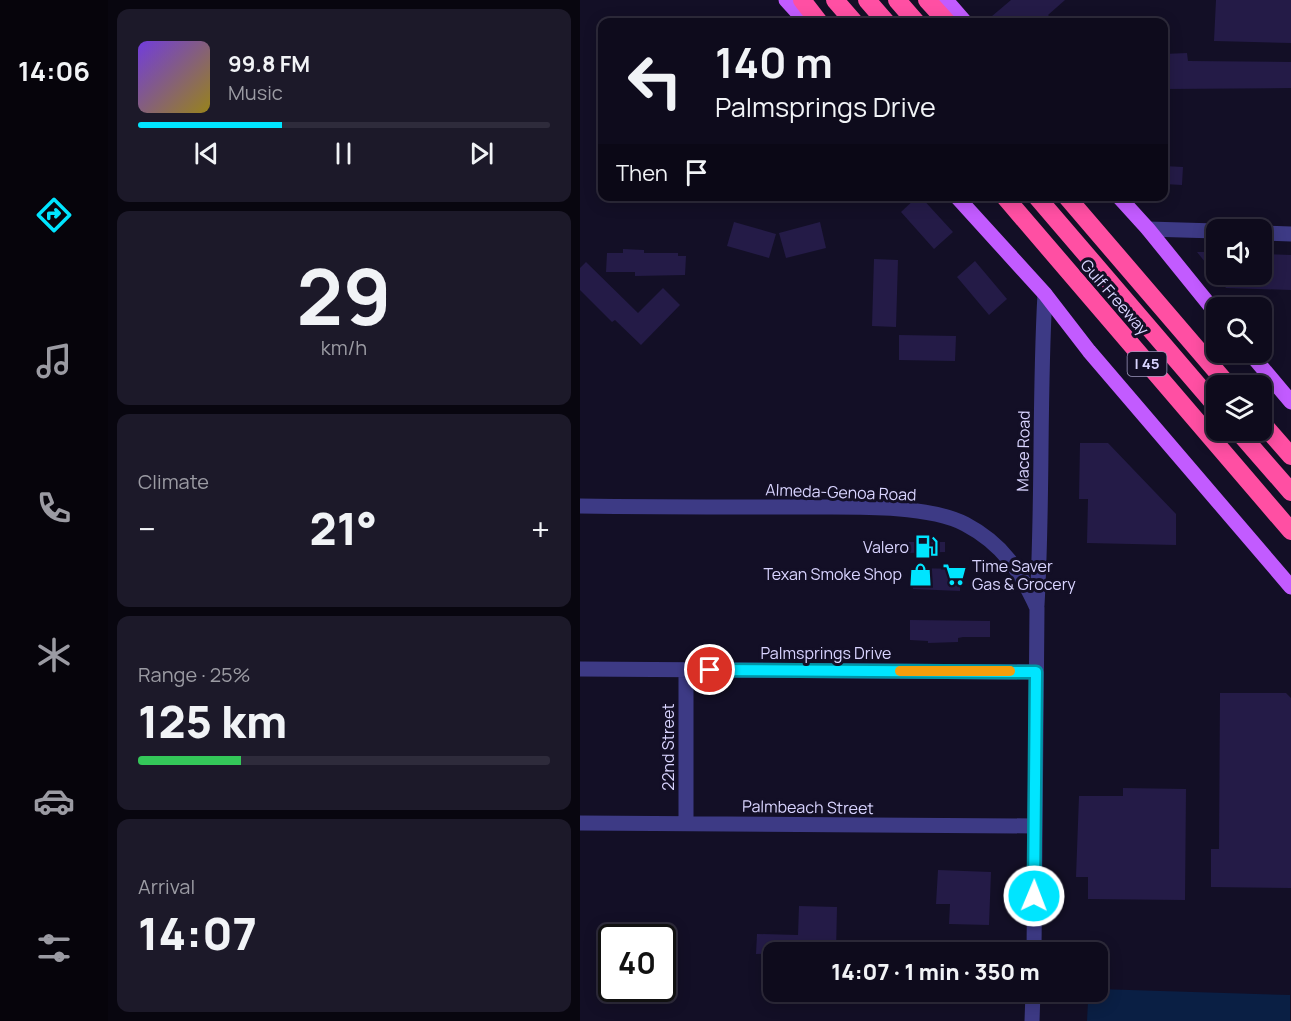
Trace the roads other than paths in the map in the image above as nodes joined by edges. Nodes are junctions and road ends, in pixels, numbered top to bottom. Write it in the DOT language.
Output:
graph roads {
  1 [pos="786,0"];
  2 [pos="802,0"];
  3 [pos="835,0"];
  4 [pos="867,0"];
  5 [pos="897,0"];
  6 [pos="927,0"];
  7 [pos="946,0"];
  8 [pos="802,18"];
  9 [pos="816,18"];
  10 [pos="851,18"];
  11 [pos="883,18"];
  12 [pos="913,18"];
  13 [pos="943,18"];
  14 [pos="962,18"];
  15 [pos="961,201"];
  16 [pos="1007,201"];
  17 [pos="1040,201"];
  18 [pos="1070,201"];
  19 [pos="1123,201"];
  20 [pos="1148,229"];
  21 [pos="1206,231"];
  22 [pos="1272,233"];
  23 [pos="1291,234"];
  24 [pos="1045,294"];
  25 [pos="1206,301"];
  26 [pos="1258,363"];
  27 [pos="1220,375"];
  28 [pos="1206,394"];
  29 [pos="1291,402"];
  30 [pos="1272,434"];
  31 [pos="1247,441"];
  32 [pos="1291,456"];
  33 [pos="1291,492"];
  34 [pos="580,506"];
  35 [pos="1291,531"];
  36 [pos="1040,548"];
  37 [pos="1012,561"];
  38 [pos="1291,587"];
  39 [pos="1037,608"];
  40 [pos="580,669"];
  41 [pos="686,670"];
  42 [pos="1036,672"];
  43 [pos="580,823"];
  44 [pos="686,823"];
  45 [pos="1035,826"];
  46 [pos="1033,942"];
  47 [pos="1033,1002"];
  48 [pos="1033,1021"];
  1 -- 8 [label="main road"];
  2 -- 9 [label="highway"];
  3 -- 10 [label="highway"];
  4 -- 11 [label="highway"];
  5 -- 12 [label="highway"];
  6 -- 13 [label="highway"];
  7 -- 14 [label="main road"];
  15 -- 24 [label="main road"];
  16 -- 35 [label="highway, Gulf Freeway / I 45"];
  17 -- 28 [label="highway, Gulf Freeway / I 45"];
  18 -- 27 [label="highway, Gulf Freeway"];
  19 -- 20 [label="main road"];
  20 -- 21 [label="street"];
  20 -- 25 [label="main road"];
  22 -- 23 [label="street"];
  24 -- 36 [label="street, Mace Road"];
  24 -- 38 [label="main road"];
  26 -- 29 [label="main road"];
  30 -- 32 [label="highway"];
  31 -- 33 [label="highway"];
  34 -- 37 [label="street, Almeda-Genoa Road"];
  36 -- 37 [label="street"];
  36 -- 39 [label="street, Mace Road"];
  37 -- 39 [label="street, Almeda-Genoa Road"];
  39 -- 42 [label="street, Almeda-Genoa Road"];
  40 -- 41 [label="street, Palmsprings Drive"];
  41 -- 42 [label="street, Palmsprings Drive"];
  41 -- 44 [label="street, 22nd Street"];
  42 -- 45 [label="street, Almeda-Genoa Road"];
  43 -- 44 [label="street, Palmbeach Street"];
  44 -- 45 [label="street, Palmbeach Street"];
  45 -- 46 [label="street, Almeda-Genoa Road"];
  47 -- 48 [label="street"];
}
